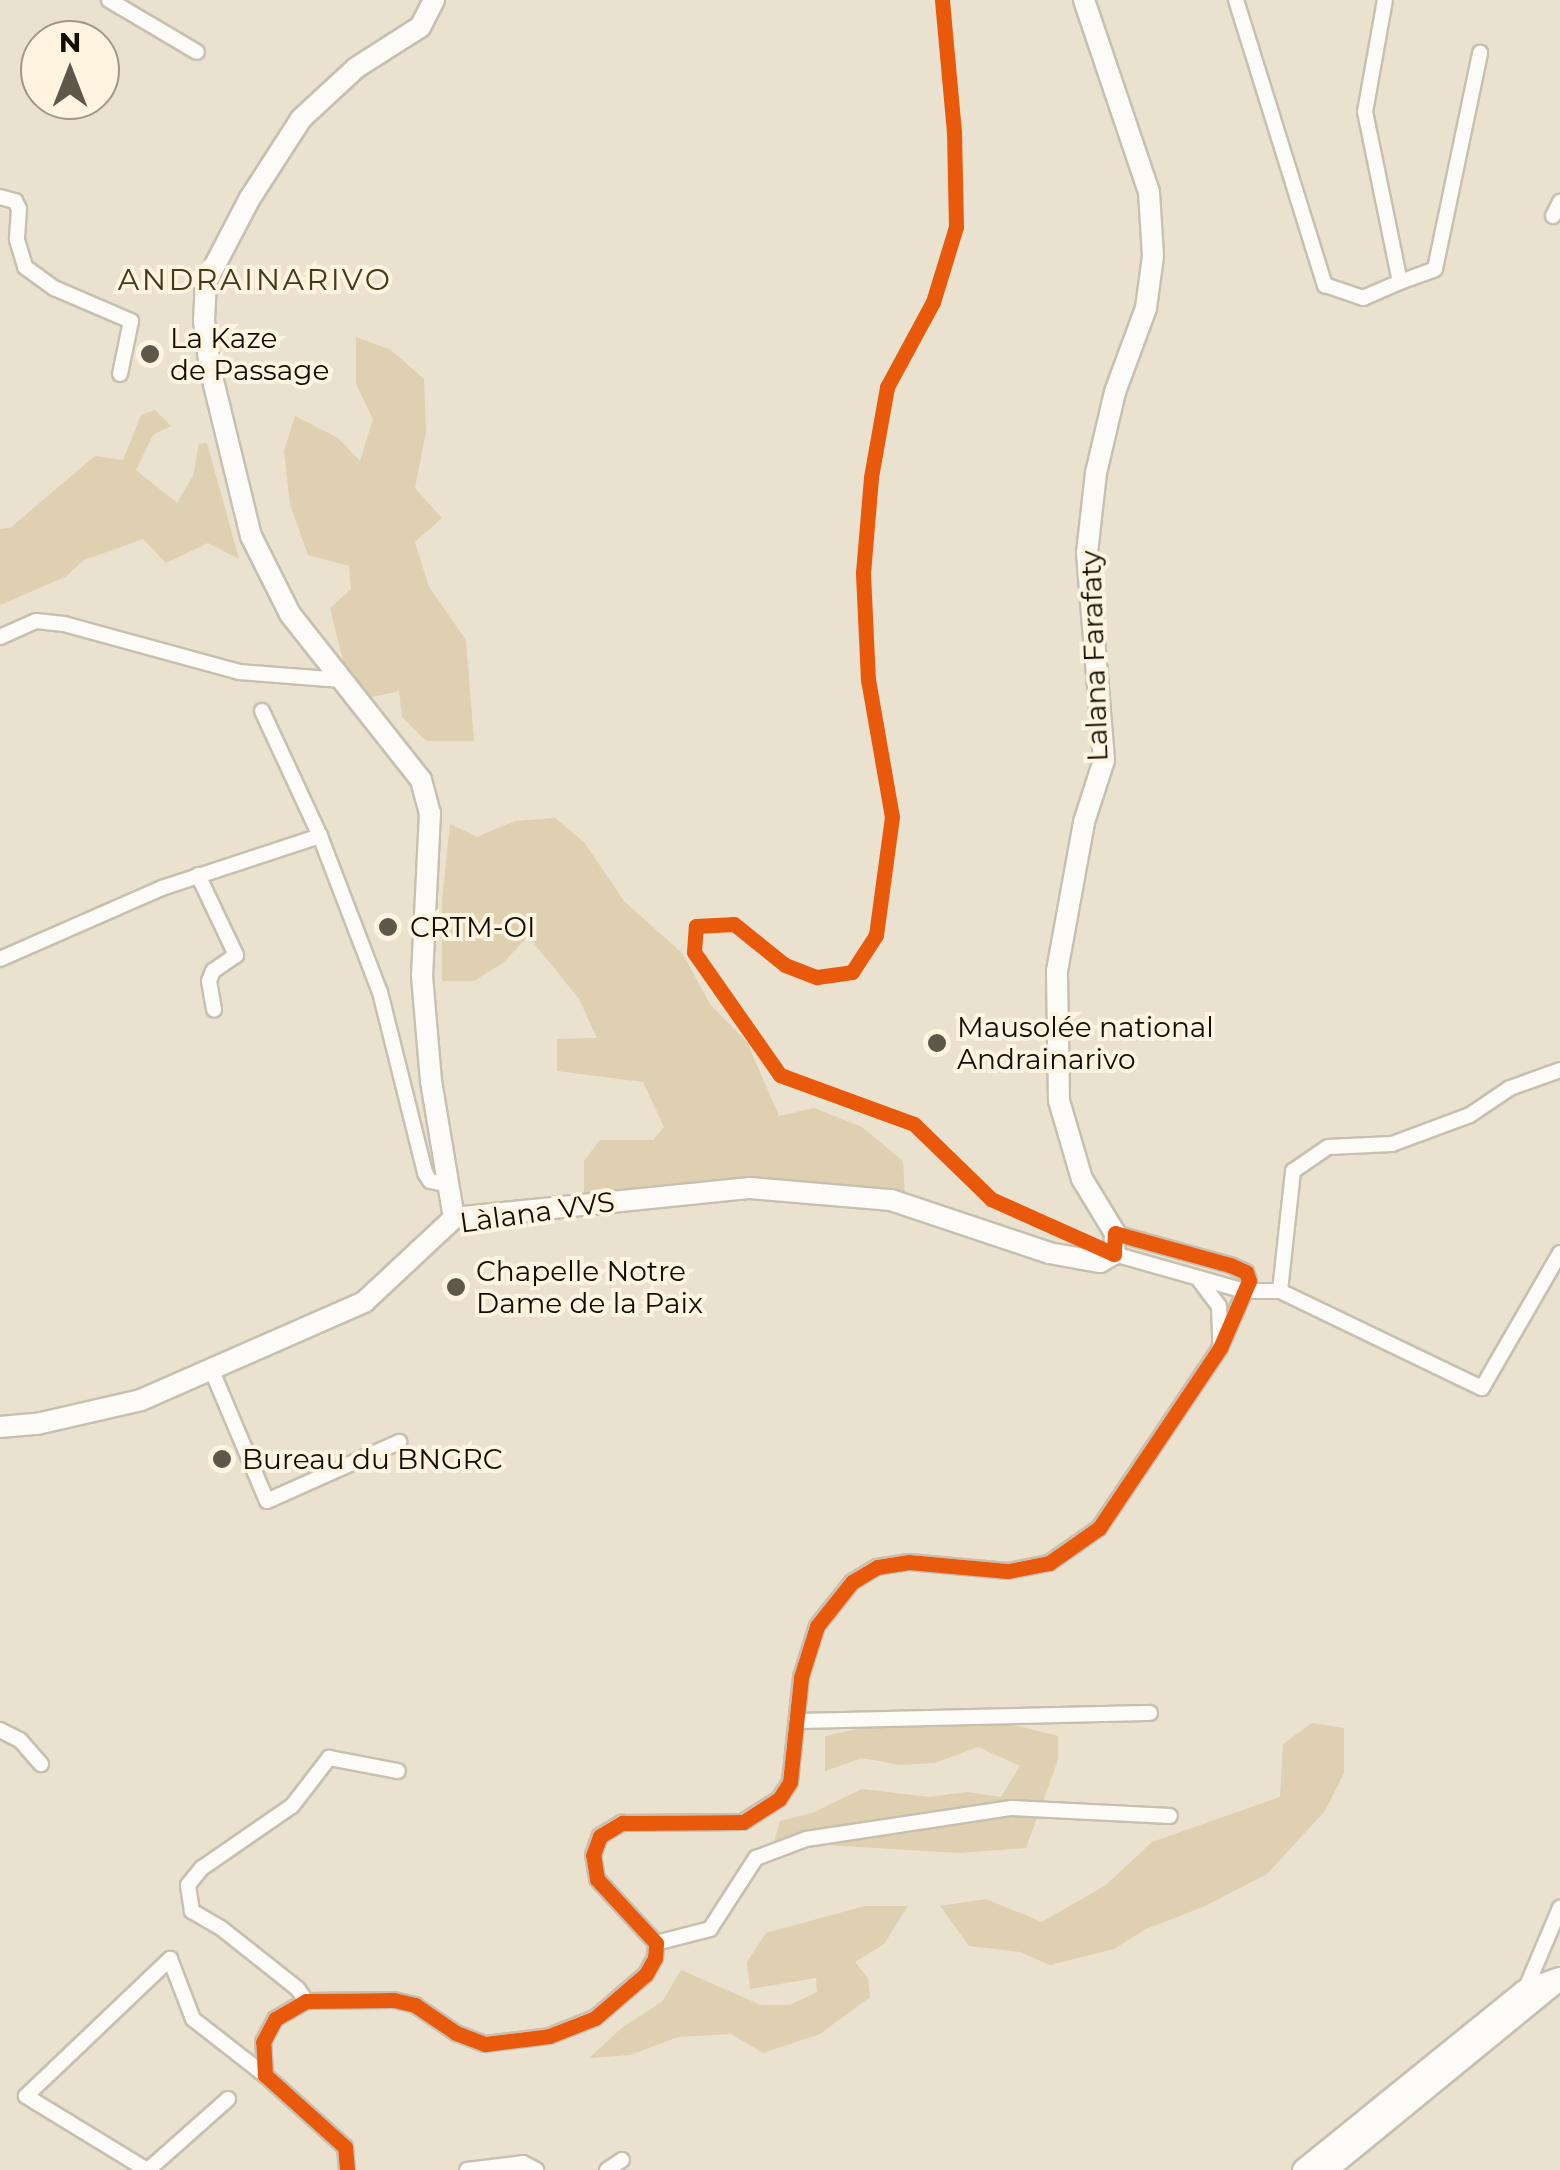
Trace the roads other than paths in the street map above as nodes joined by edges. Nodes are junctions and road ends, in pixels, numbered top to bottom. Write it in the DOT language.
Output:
graph roads {
  1 [pos="108,0"];
  2 [pos="434,0"];
  3 [pos="1084,0"];
  4 [pos="1236,0"];
  5 [pos="1385,0"];
  6 [pos="197,52"];
  7 [pos="1480,53"];
  8 [pos="0,196"];
  9 [pos="1400,282"];
  10 [pos="120,374"];
  11 [pos="0,638"];
  12 [pos="342,680"];
  13 [pos="262,711"];
  14 [pos="320,836"];
  15 [pos="198,875"];
  16 [pos="0,959"];
  17 [pos="214,1010"];
  18 [pos="1560,1070"];
  19 [pos="450,1185"];
  20 [pos="454,1218"];
  21 [pos="1115,1243"];
  22 [pos="1560,1253"];
  23 [pos="1196,1277"];
  24 [pos="1245,1291"];
  25 [pos="1280,1291"];
  26 [pos="1220,1348"];
  27 [pos="212,1371"];
  28 [pos="0,1427"];
  29 [pos="398,1442"];
  30 [pos="1150,1713"];
  31 [pos="796,1721"];
  32 [pos="0,1730"];
  33 [pos="40,1764"];
  34 [pos="398,1772"];
  35 [pos="1170,1816"];
  36 [pos="1560,1908"];
  37 [pos="656,1942"];
  38 [pos="1560,1978"];
  39 [pos="1524,1991"];
  40 [pos="306,2001"];
  41 [pos="1513,2018"];
  42 [pos="265,2075"];
  43 [pos="228,2099"];
  44 [pos="622,2160"];
  45 [pos="148,2170"];
  46 [pos="347,2170"];
  47 [pos="467,2170"];
  48 [pos="536,2170"];
  49 [pos="607,2170"];
  50 [pos="1302,2170"];
  51 [pos="1327,2170"];
  1 -- 6 [label="street"];
  2 -- 12 [label="main road"];
  3 -- 21 [label="main road, Lalana Farafaty"];
  4 -- 9 [label="street"];
  5 -- 9 [label="street"];
  7 -- 9 [label="street"];
  8 -- 10 [label="street"];
  11 -- 12 [label="street"];
  12 -- 19 [label="main road"];
  13 -- 14 [label="street"];
  14 -- 15 [label="street"];
  14 -- 19 [label="street"];
  15 -- 16 [label="street"];
  15 -- 17 [label="street"];
  18 -- 25 [label="street"];
  19 -- 20 [label="main road"];
  20 -- 21 [label="main road, Làlana VVS"];
  20 -- 27 [label="main road, Làlana VVS"];
  21 -- 23 [label="street"];
  21 -- 24 [label="street"];
  22 -- 25 [label="street"];
  23 -- 24 [label="street"];
  23 -- 26 [label="street"];
  24 -- 25 [label="street"];
  24 -- 26 [label="street"];
  26 -- 31 [label="street"];
  27 -- 28 [label="main road, Làlana VVS"];
  27 -- 29 [label="street"];
  30 -- 31 [label="street"];
  31 -- 37 [label="street"];
  32 -- 33 [label="street"];
  34 -- 40 [label="street"];
  35 -- 37 [label="street"];
  36 -- 39 [label="street"];
  37 -- 40 [label="street"];
  38 -- 39 [label="main road"];
  38 -- 41 [label="main road"];
  39 -- 41 [label="street"];
  39 -- 50 [label="main road"];
  40 -- 42 [label="street"];
  41 -- 51 [label="main road"];
  42 -- 45 [label="street"];
  42 -- 46 [label="street"];
  43 -- 45 [label="street"];
  44 -- 49 [label="street"];
  47 -- 48 [label="street"];
}
